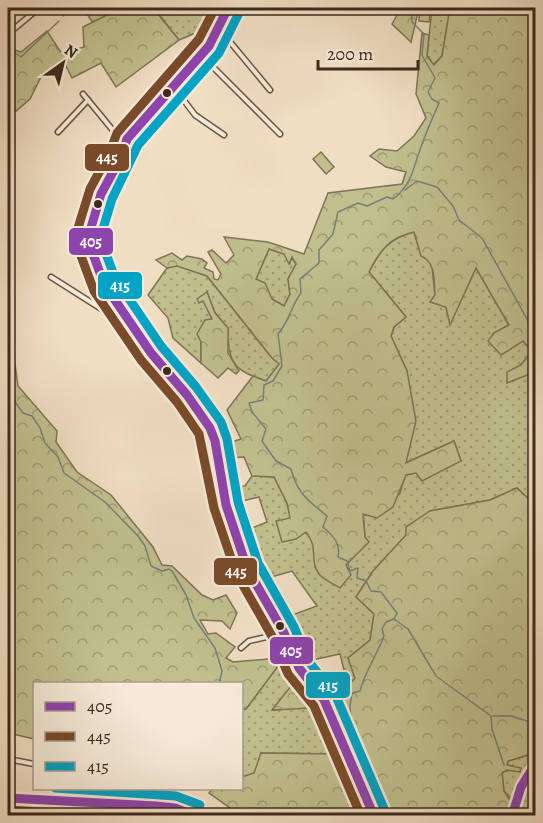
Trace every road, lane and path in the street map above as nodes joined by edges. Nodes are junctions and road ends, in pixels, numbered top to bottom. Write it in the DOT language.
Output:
graph roads {
  1 [pos="39,8"];
  2 [pos="228,8"];
  3 [pos="8,34"];
  4 [pos="212,42"];
  5 [pos="200,54"];
  6 [pos="173,86"];
  7 [pos="270,90"];
  8 [pos="83,94"];
  9 [pos="88,99"];
  10 [pos="58,132"];
  11 [pos="280,134"];
  12 [pos="224,135"];
  13 [pos="125,145"];
  14 [pos="51,277"];
  15 [pos="125,318"];
  16 [pos="284,633"];
  17 [pos="241,648"];
  18 [pos="8,759"];
  19 [pos="536,762"];
  20 [pos="33,764"];
  21 [pos="83,790"];
  22 [pos="8,798"];
  23 [pos="86,801"];
  24 [pos="19,816"];
  25 [pos="196,816"];
  26 [pos="375,816"];
  27 [pos="512,816"];
  1 -- 3 [label="street"];
  2 -- 4 [label="street"];
  4 -- 5 [label="street"];
  4 -- 7 [label="street"];
  5 -- 6 [label="street"];
  5 -- 11 [label="street"];
  6 -- 12 [label="street"];
  6 -- 13 [label="street"];
  8 -- 9 [label="street"];
  9 -- 10 [label="street"];
  9 -- 13 [label="street"];
  13 -- 15 [label="street"];
  14 -- 15 [label="street"];
  15 -- 16 [label="street"];
  16 -- 17 [label="street"];
  16 -- 26 [label="street"];
  18 -- 20 [label="street"];
  19 -- 27 [label="street"];
  21 -- 23 [label="street"];
  22 -- 23 [label="street"];
  22 -- 24 [label="street"];
  23 -- 25 [label="street"];
}
